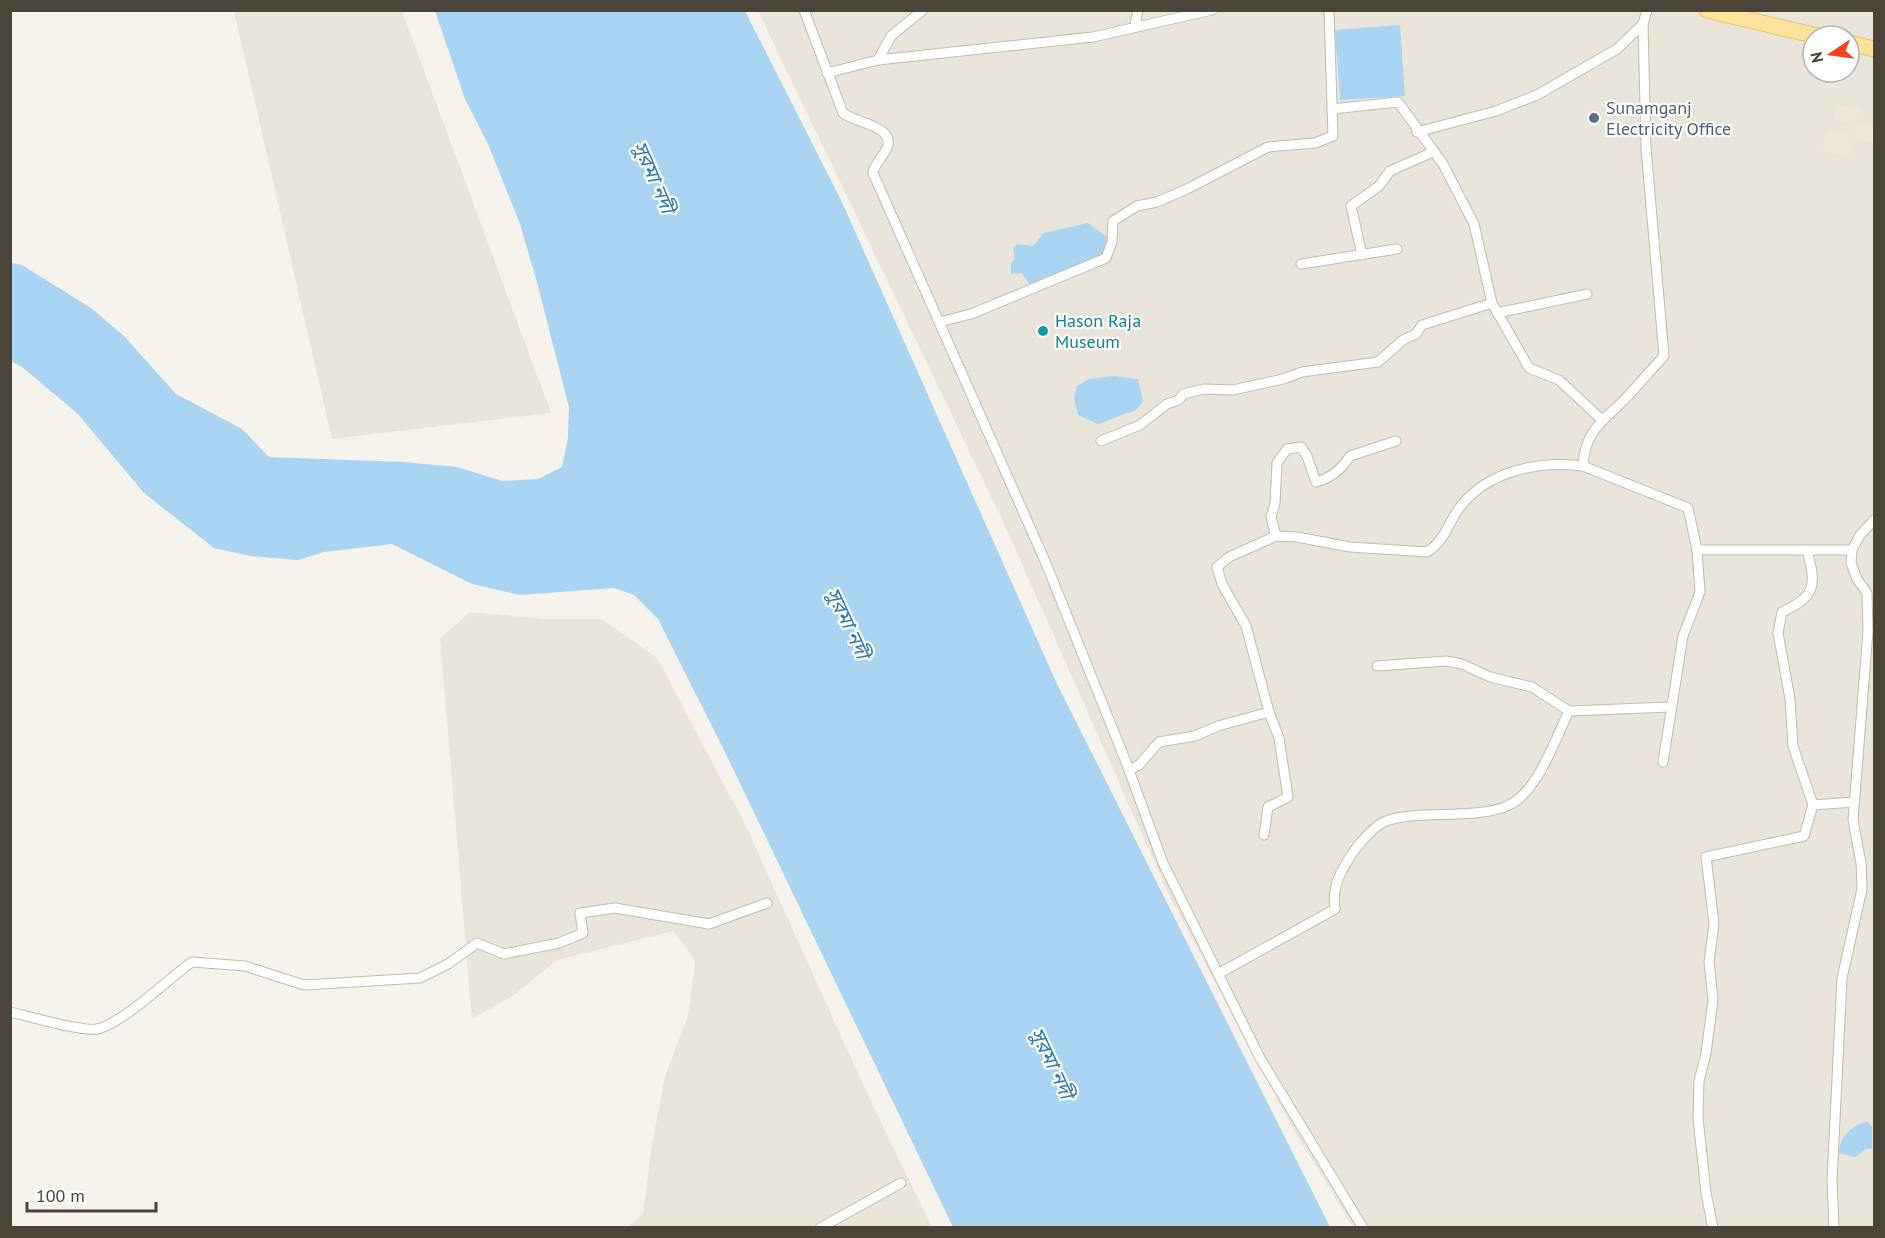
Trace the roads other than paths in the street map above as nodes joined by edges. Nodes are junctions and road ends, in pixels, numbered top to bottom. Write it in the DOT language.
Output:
graph roads {
  1 [pos="804,10"];
  2 [pos="922,10"];
  3 [pos="1138,10"];
  4 [pos="1212,10"];
  5 [pos="1329,10"];
  6 [pos="1647,10"];
  7 [pos="1707,10"];
  8 [pos="1643,24"];
  9 [pos="1136,26"];
  10 [pos="1801,32"];
  11 [pos="878,60"];
  12 [pos="827,73"];
  13 [pos="1332,109"];
  14 [pos="1417,132"];
  15 [pos="1434,152"];
  16 [pos="1397,249"];
  17 [pos="1362,255"];
  18 [pos="1301,264"];
  19 [pos="1587,294"];
  20 [pos="1492,303"];
  21 [pos="1497,313"];
  22 [pos="939,322"];
  23 [pos="1601,419"];
  24 [pos="1101,441"];
  25 [pos="1396,441"];
  26 [pos="1583,466"];
  27 [pos="1875,520"];
  28 [pos="1276,536"];
  29 [pos="1697,550"];
  30 [pos="1807,550"];
  31 [pos="1852,550"];
  32 [pos="1377,666"];
  33 [pos="1670,707"];
  34 [pos="1569,711"];
  35 [pos="1269,712"];
  36 [pos="1663,762"];
  37 [pos="1129,770"];
  38 [pos="1854,802"];
  39 [pos="1813,805"];
  40 [pos="1264,835"];
  41 [pos="766,903"];
  42 [pos="1218,974"];
  43 [pos="10,1012"];
  44 [pos="902,1183"];
  45 [pos="820,1227"];
  46 [pos="1363,1227"];
  47 [pos="1713,1227"];
  48 [pos="1834,1227"];
  1 -- 12 [label="street"];
  2 -- 11 [label="street"];
  3 -- 9 [label="street"];
  4 -- 9 [label="street"];
  5 -- 13 [label="street"];
  6 -- 8 [label="street"];
  7 -- 10 [label="main road"];
  8 -- 14 [label="street"];
  8 -- 23 [label="street"];
  9 -- 11 [label="street"];
  11 -- 12 [label="street"];
  12 -- 22 [label="street"];
  13 -- 14 [label="street"];
  13 -- 22 [label="street"];
  14 -- 15 [label="street"];
  15 -- 17 [label="street"];
  15 -- 20 [label="street"];
  16 -- 17 [label="street"];
  17 -- 18 [label="street"];
  19 -- 21 [label="street"];
  20 -- 21 [label="street"];
  20 -- 24 [label="street"];
  21 -- 23 [label="street"];
  22 -- 37 [label="street"];
  23 -- 26 [label="street"];
  25 -- 28 [label="street"];
  26 -- 28 [label="street"];
  26 -- 29 [label="street"];
  27 -- 31 [label="street"];
  28 -- 35 [label="street"];
  29 -- 30 [label="street"];
  29 -- 33 [label="street"];
  30 -- 31 [label="street"];
  30 -- 39 [label="street"];
  31 -- 38 [label="street"];
  32 -- 34 [label="street"];
  33 -- 34 [label="street"];
  33 -- 36 [label="street"];
  34 -- 42 [label="street"];
  35 -- 37 [label="street"];
  35 -- 40 [label="street"];
  37 -- 42 [label="street"];
  38 -- 39 [label="street"];
  38 -- 48 [label="street"];
  39 -- 47 [label="street"];
  41 -- 43 [label="street"];
  42 -- 46 [label="street"];
  44 -- 45 [label="street"];
}
